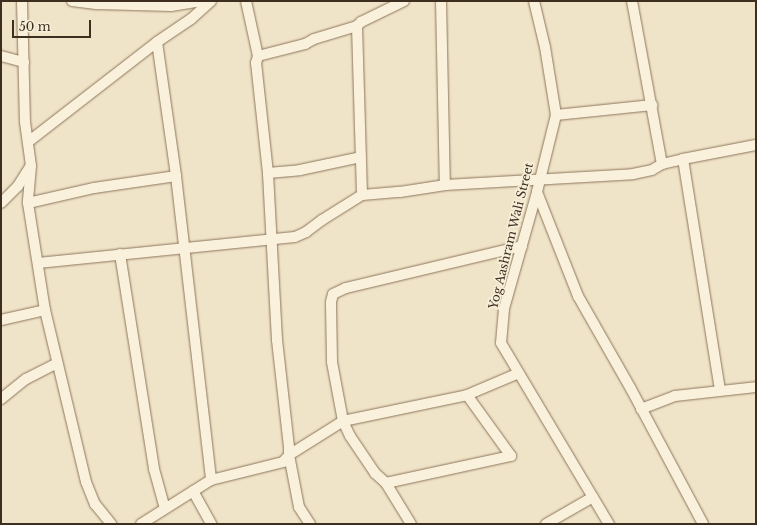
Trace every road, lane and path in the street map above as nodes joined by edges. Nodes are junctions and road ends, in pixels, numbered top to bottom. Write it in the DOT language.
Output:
graph roads {
  1 [pos="22,1"];
  2 [pos="72,1"];
  3 [pos="202,1"];
  4 [pos="211,1"];
  5 [pos="246,1"];
  6 [pos="404,1"];
  7 [pos="441,1"];
  8 [pos="534,1"];
  9 [pos="632,1"];
  10 [pos="357,26"];
  11 [pos="157,42"];
  12 [pos="1,56"];
  13 [pos="258,56"];
  14 [pos="24,62"];
  15 [pos="652,104"];
  16 [pos="556,115"];
  17 [pos="28,142"];
  18 [pos="756,145"];
  19 [pos="361,158"];
  20 [pos="683,159"];
  21 [pos="662,164"];
  22 [pos="30,166"];
  23 [pos="268,173"];
  24 [pos="176,176"];
  25 [pos="540,179"];
  26 [pos="445,185"];
  27 [pos="537,192"];
  28 [pos="362,195"];
  29 [pos="1,203"];
  30 [pos="28,203"];
  31 [pos="271,240"];
  32 [pos="522,246"];
  33 [pos="184,248"];
  34 [pos="120,254"];
  35 [pos="38,263"];
  36 [pos="45,310"];
  37 [pos="1,320"];
  38 [pos="57,363"];
  39 [pos="519,373"];
  40 [pos="756,387"];
  41 [pos="720,390"];
  42 [pos="467,395"];
  43 [pos="1,399"];
  44 [pos="641,409"];
  45 [pos="343,421"];
  46 [pos="288,455"];
  47 [pos="211,480"];
  48 [pos="386,482"];
  49 [pos="193,491"];
  50 [pos="593,497"];
  51 [pos="165,509"];
  52 [pos="111,524"];
  53 [pos="141,524"];
  54 [pos="211,524"];
  55 [pos="310,524"];
  56 [pos="411,524"];
  57 [pos="546,524"];
  58 [pos="609,524"];
  59 [pos="703,524"];
  1 -- 14 [label="street"];
  2 -- 3 [label="street"];
  4 -- 11 [label="street"];
  5 -- 13 [label="street"];
  6 -- 10 [label="street"];
  7 -- 26 [label="street"];
  8 -- 16 [label="street, Yog Aashram Wali Street"];
  9 -- 15 [label="street"];
  10 -- 13 [label="street"];
  10 -- 19 [label="street"];
  11 -- 17 [label="street"];
  11 -- 24 [label="street"];
  12 -- 14 [label="street"];
  13 -- 23 [label="street"];
  14 -- 17 [label="street"];
  15 -- 16 [label="street"];
  15 -- 21 [label="street"];
  16 -- 25 [label="street, Yog Aashram Wali Street"];
  17 -- 22 [label="street"];
  18 -- 20 [label="street"];
  19 -- 23 [label="street"];
  19 -- 28 [label="street"];
  20 -- 21 [label="street"];
  20 -- 41 [label="street"];
  21 -- 25 [label="street"];
  22 -- 29 [label="street"];
  22 -- 30 [label="street"];
  23 -- 31 [label="street"];
  24 -- 30 [label="street"];
  24 -- 33 [label="street"];
  25 -- 26 [label="street"];
  25 -- 27 [label="street, Yog Aashram Wali Street"];
  26 -- 28 [label="street"];
  27 -- 32 [label="street, Yog Aashram Wali Street"];
  27 -- 44 [label="street"];
  28 -- 31 [label="street"];
  30 -- 35 [label="street"];
  31 -- 33 [label="street"];
  31 -- 46 [label="street"];
  32 -- 39 [label="street, Yog Aashram Wali Street"];
  32 -- 45 [label="street"];
  33 -- 34 [label="street"];
  33 -- 47 [label="street"];
  34 -- 35 [label="street"];
  34 -- 51 [label="street"];
  35 -- 36 [label="street"];
  36 -- 37 [label="street"];
  36 -- 38 [label="street"];
  38 -- 43 [label="street"];
  38 -- 52 [label="street"];
  39 -- 42 [label="street"];
  39 -- 50 [label="street, Yog Aashram Wali Street"];
  40 -- 41 [label="street"];
  41 -- 44 [label="street"];
  42 -- 45 [label="street"];
  42 -- 48 [label="street"];
  44 -- 59 [label="street"];
  45 -- 46 [label="street"];
  45 -- 48 [label="street"];
  46 -- 47 [label="street"];
  46 -- 55 [label="street"];
  47 -- 49 [label="street"];
  48 -- 56 [label="street"];
  49 -- 51 [label="street"];
  49 -- 54 [label="street"];
  50 -- 57 [label="street"];
  50 -- 58 [label="street, Yog Aashram Wali Street"];
  51 -- 53 [label="street"];
}
